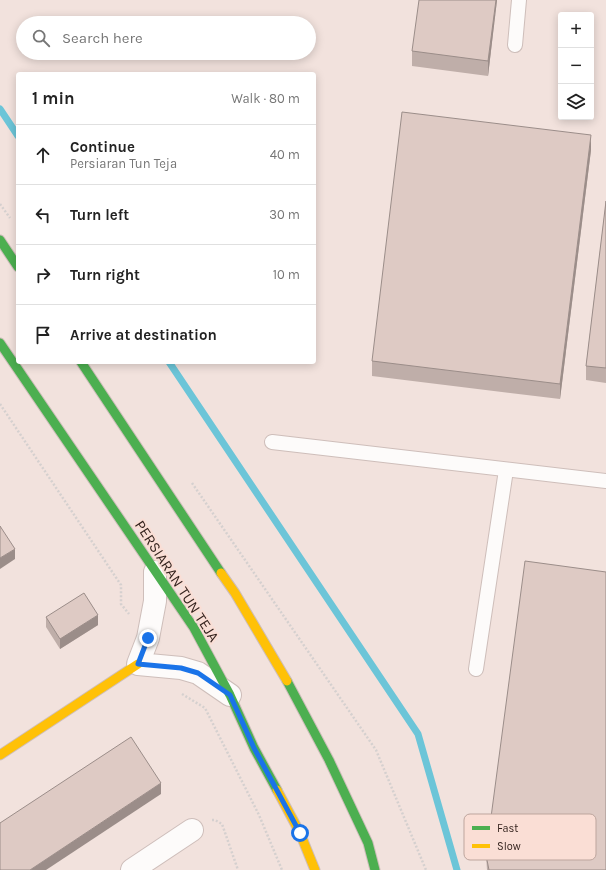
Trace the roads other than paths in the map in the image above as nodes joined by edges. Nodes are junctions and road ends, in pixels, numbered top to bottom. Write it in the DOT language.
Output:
graph roads {
  1 [pos="519,0"];
  2 [pos="514,45"];
  3 [pos="0,240"];
  4 [pos="16,264"];
  5 [pos="0,344"];
  6 [pos="82,364"];
  7 [pos="272,442"];
  8 [pos="506,470"];
  9 [pos="606,481"];
  10 [pos="155,572"];
  11 [pos="138,664"];
  12 [pos="476,670"];
  13 [pos="230,695"];
  14 [pos="0,754"];
  15 [pos="192,830"];
  16 [pos="132,870"];
  17 [pos="315,870"];
  18 [pos="375,870"];
  1 -- 2 [label="lane"];
  3 -- 4 [label="main road"];
  5 -- 10 [label="main road, PERSIARAN TUN TEJA"];
  6 -- 18 [label="main road"];
  7 -- 8 [label="lane"];
  8 -- 9 [label="lane"];
  8 -- 12 [label="lane"];
  10 -- 11 [label="street"];
  10 -- 13 [label="main road, PERSIARAN TUN TEJA"];
  11 -- 13 [label="street"];
  11 -- 14 [label="main road"];
  13 -- 17 [label="main road, PERSIARAN TUN TEJA"];
  15 -- 16 [label="street"];
}
